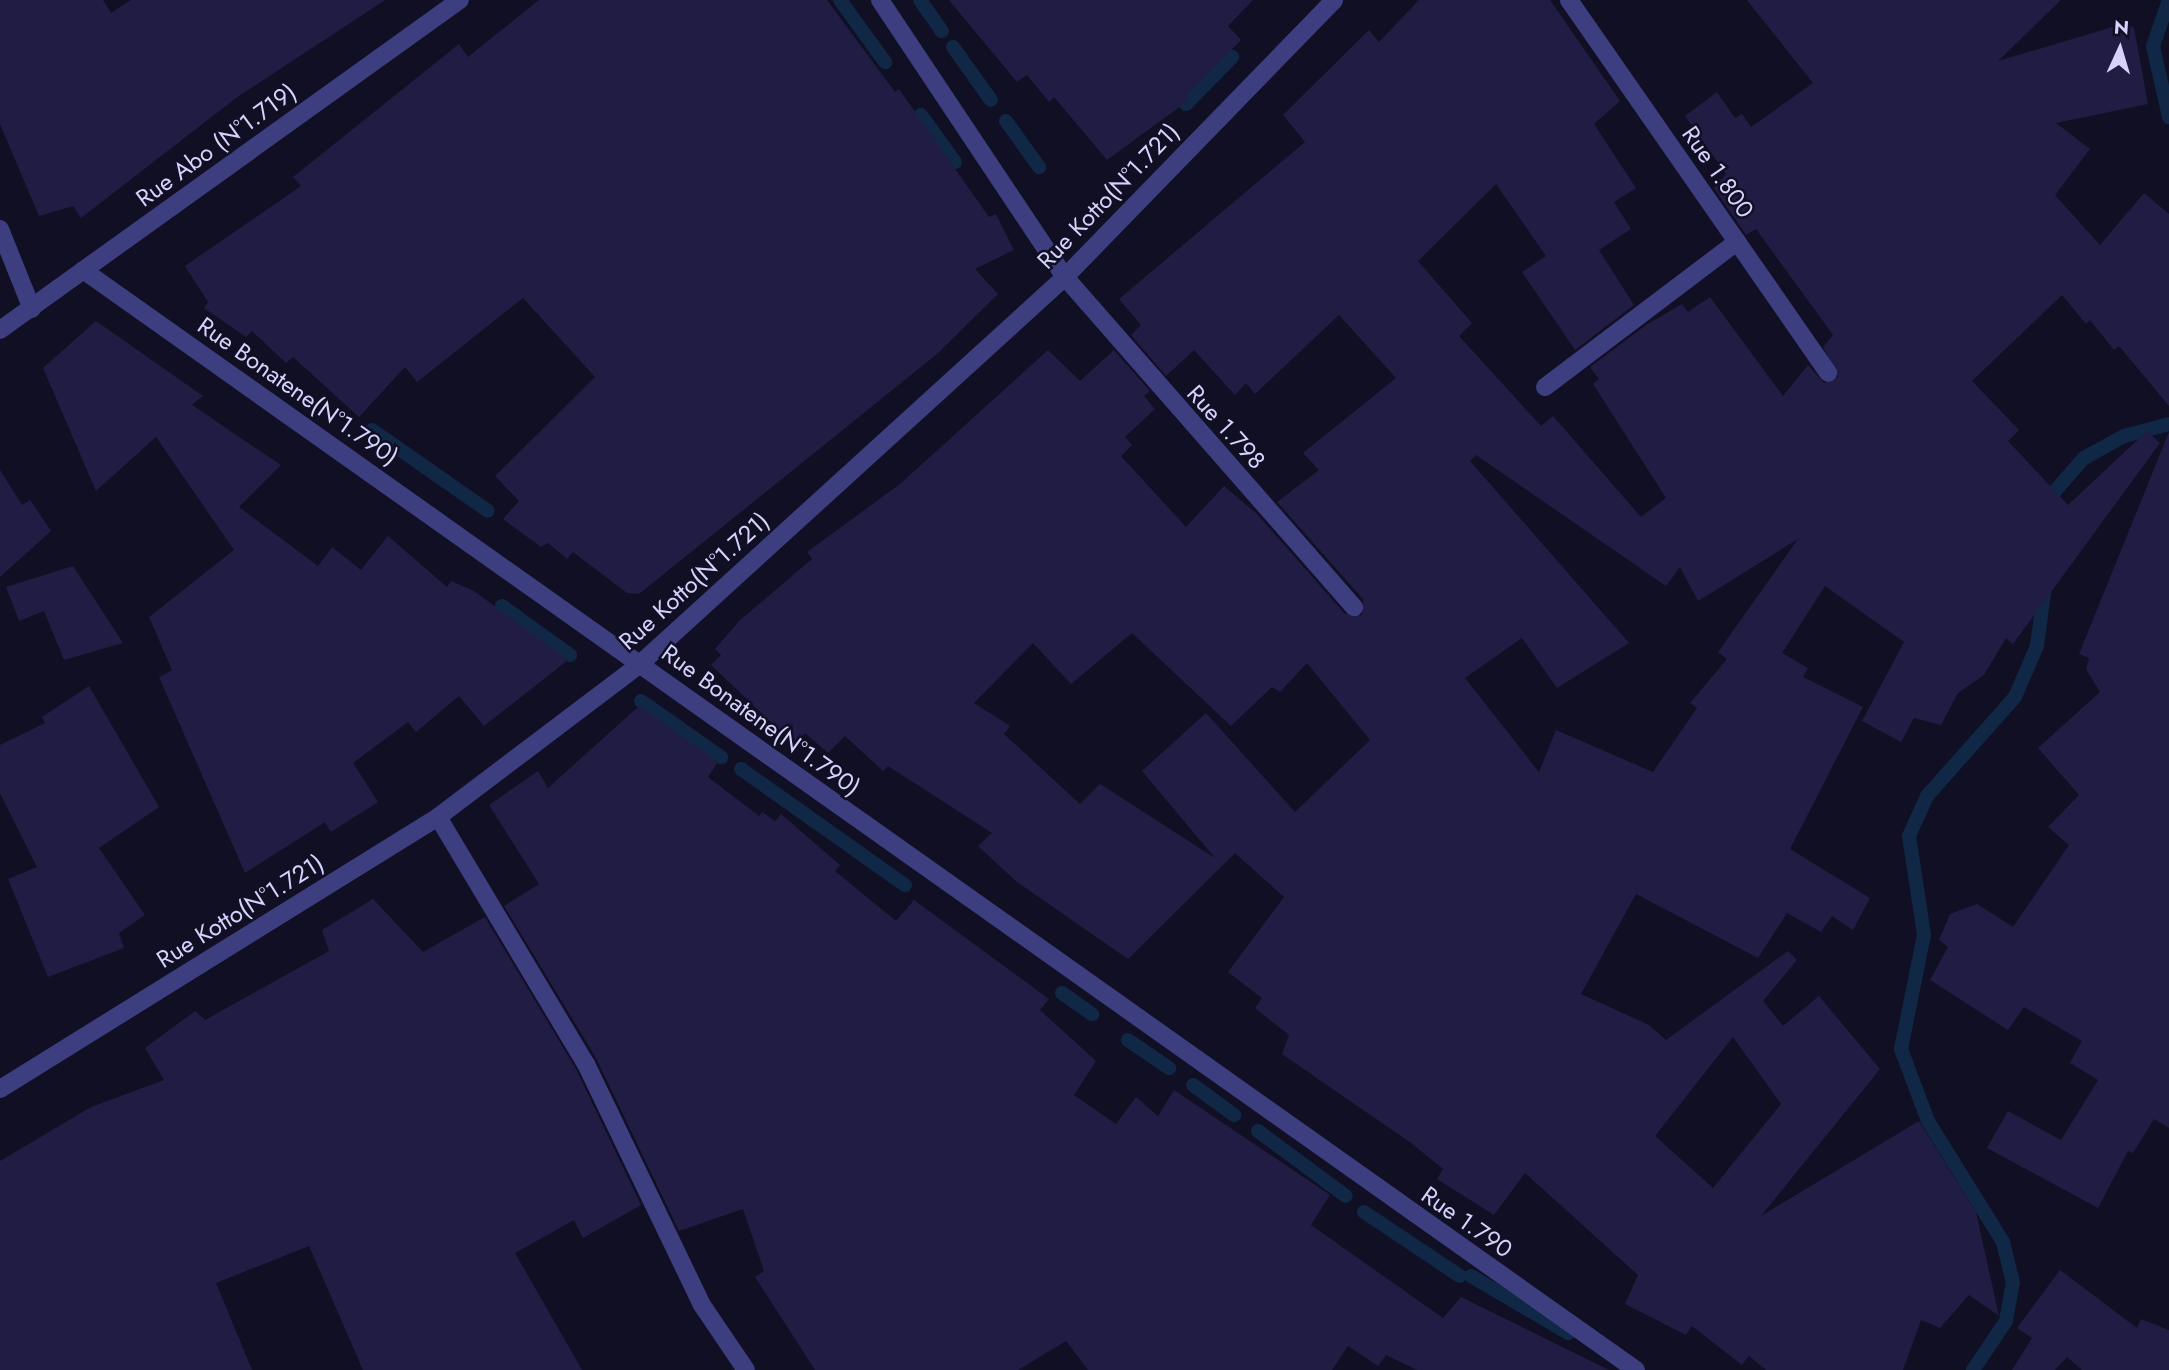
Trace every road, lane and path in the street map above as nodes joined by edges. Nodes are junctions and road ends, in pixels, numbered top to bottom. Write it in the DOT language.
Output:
graph roads {
  1 [pos="460,0"];
  2 [pos="880,0"];
  3 [pos="1334,0"];
  4 [pos="1569,0"];
  5 [pos="0,229"];
  6 [pos="1737,242"];
  7 [pos="83,270"];
  8 [pos="1065,277"];
  9 [pos="32,309"];
  10 [pos="0,330"];
  11 [pos="1828,373"];
  12 [pos="1545,387"];
  13 [pos="1354,607"];
  14 [pos="640,664"];
  15 [pos="438,817"];
  16 [pos="0,1089"];
  17 [pos="1271,1115"];
  18 [pos="746,1370"];
  19 [pos="1636,1370"];
  1 -- 7 [label="street, Rue Abo (N°1.719)"];
  2 -- 8 [label="street, Rue 1.798"];
  3 -- 8 [label="street, Rue Kotto(N°1.721)"];
  4 -- 6 [label="street, Rue 1.800"];
  5 -- 9 [label="street"];
  6 -- 11 [label="street, Rue 1.800"];
  6 -- 12 [label="street"];
  7 -- 9 [label="street, Rue Abo (N°1.719)"];
  7 -- 14 [label="street, Rue Bonatene(N°1.790)"];
  8 -- 13 [label="street, Rue 1.798"];
  8 -- 14 [label="street, Rue Kotto(N°1.721)"];
  9 -- 10 [label="street, Rue Abo (N°1.719)"];
  14 -- 15 [label="street, Rue Kotto(N°1.721)"];
  14 -- 17 [label="street, Rue Bonatene(N°1.790)"];
  15 -- 16 [label="street, Rue Kotto(N°1.721)"];
  15 -- 18 [label="street"];
  17 -- 19 [label="street, Rue 1.790"];
}
